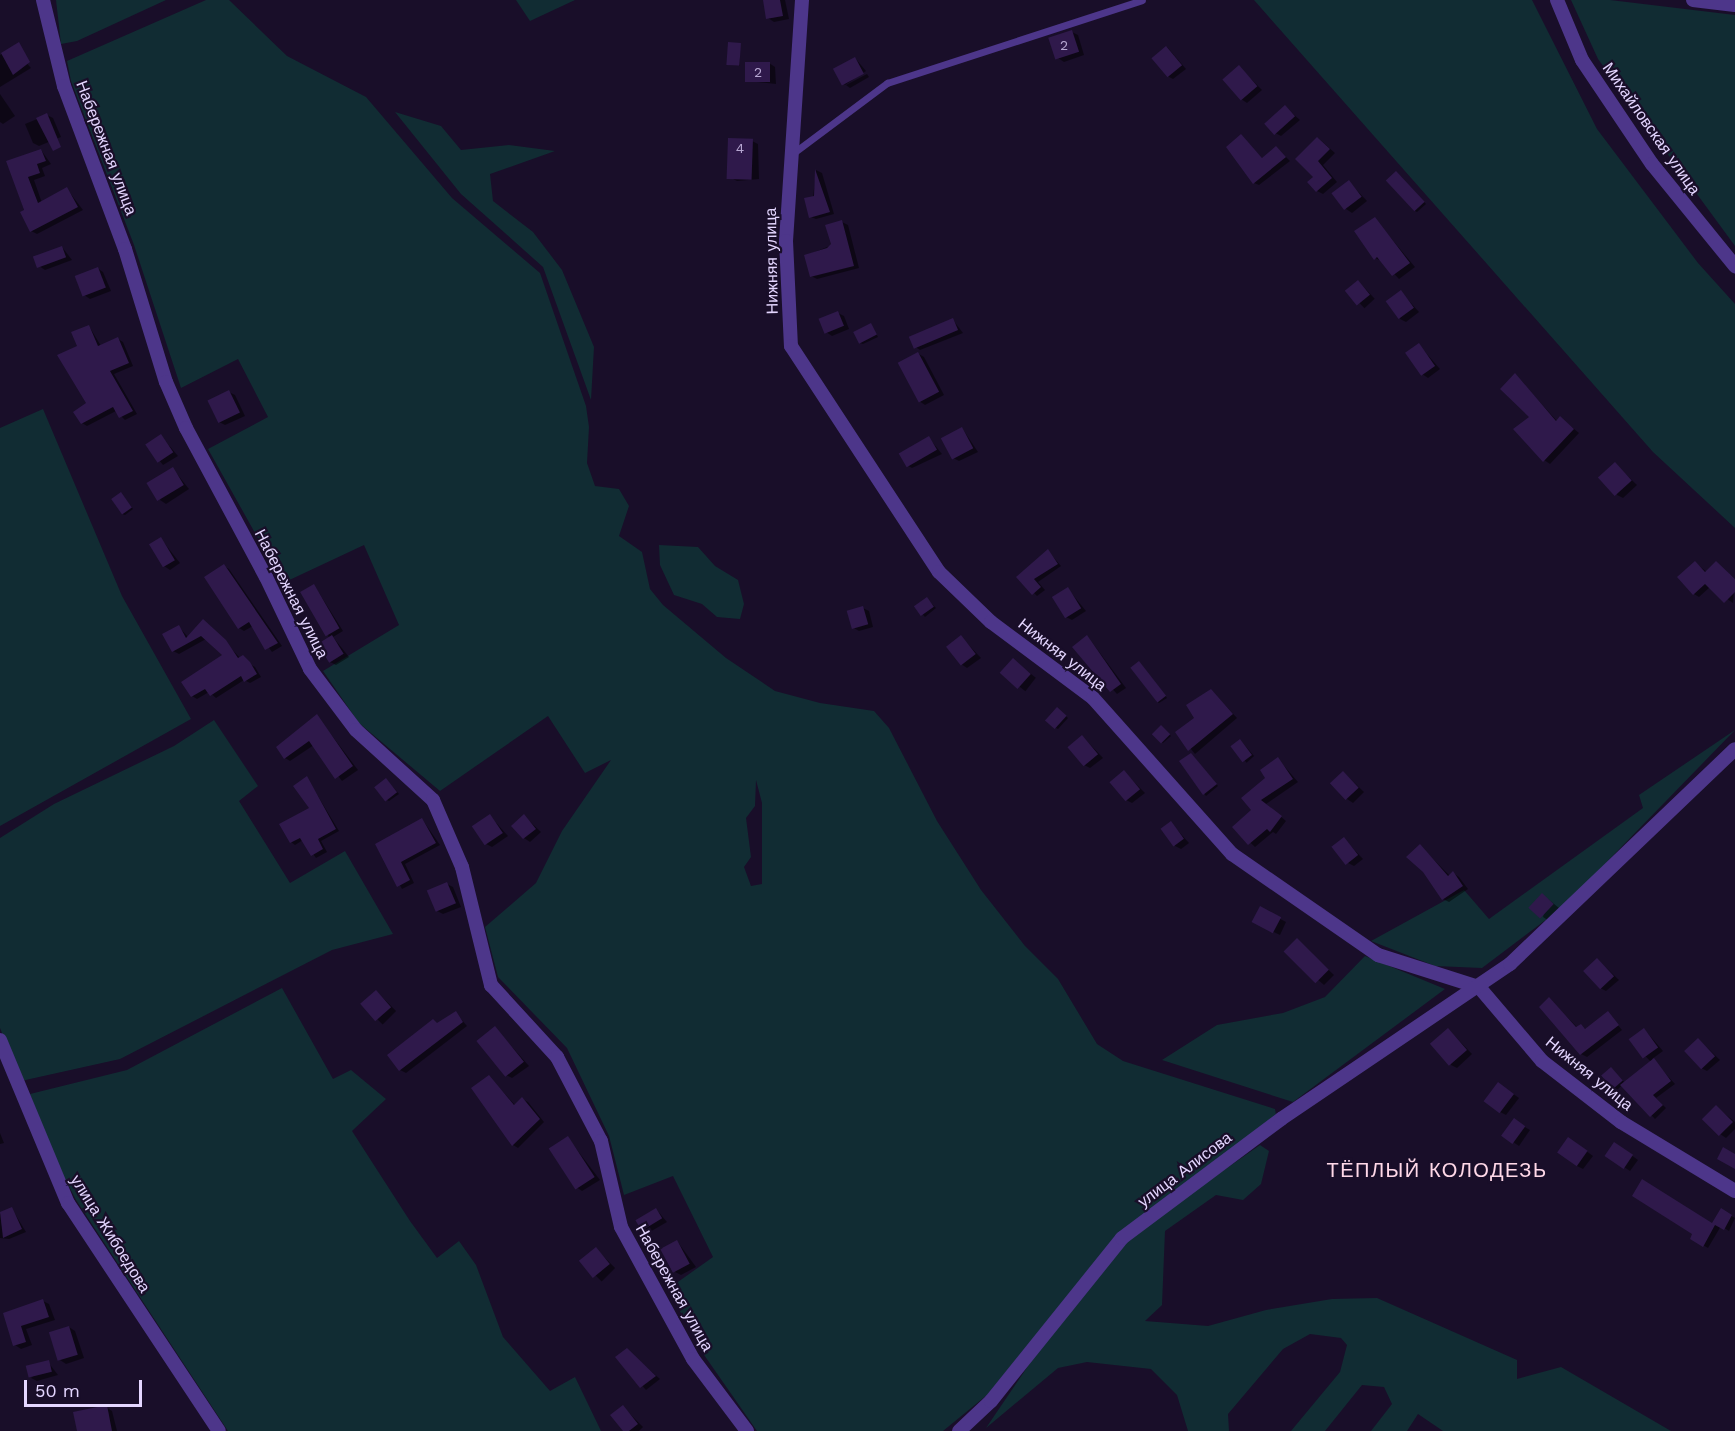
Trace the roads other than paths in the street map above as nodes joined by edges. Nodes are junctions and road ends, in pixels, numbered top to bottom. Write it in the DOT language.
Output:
graph roads {
  1 [pos="43,0"];
  2 [pos="802,0"];
  3 [pos="1142,0"];
  4 [pos="1557,0"];
  5 [pos="1693,0"];
  6 [pos="1735,5"];
  7 [pos="790,155"];
  8 [pos="1735,266"];
  9 [pos="1735,749"];
  10 [pos="1479,987"];
  11 [pos="0,1040"];
  12 [pos="1735,1191"];
  13 [pos="219,1431"];
  14 [pos="747,1431"];
  15 [pos="959,1431"];
  1 -- 14 [label="street, Набережная улица"];
  2 -- 7 [label="street, Нижняя улица"];
  3 -- 7 [label="lane"];
  4 -- 8 [label="street, Михайловская улица"];
  5 -- 6 [label="street"];
  7 -- 10 [label="street, Нижняя улица"];
  9 -- 10 [label="street, улица Алисова"];
  10 -- 12 [label="street, Нижняя улица"];
  10 -- 15 [label="street, улица Алисова"];
  11 -- 13 [label="street, улица Жибоедова"];
}
